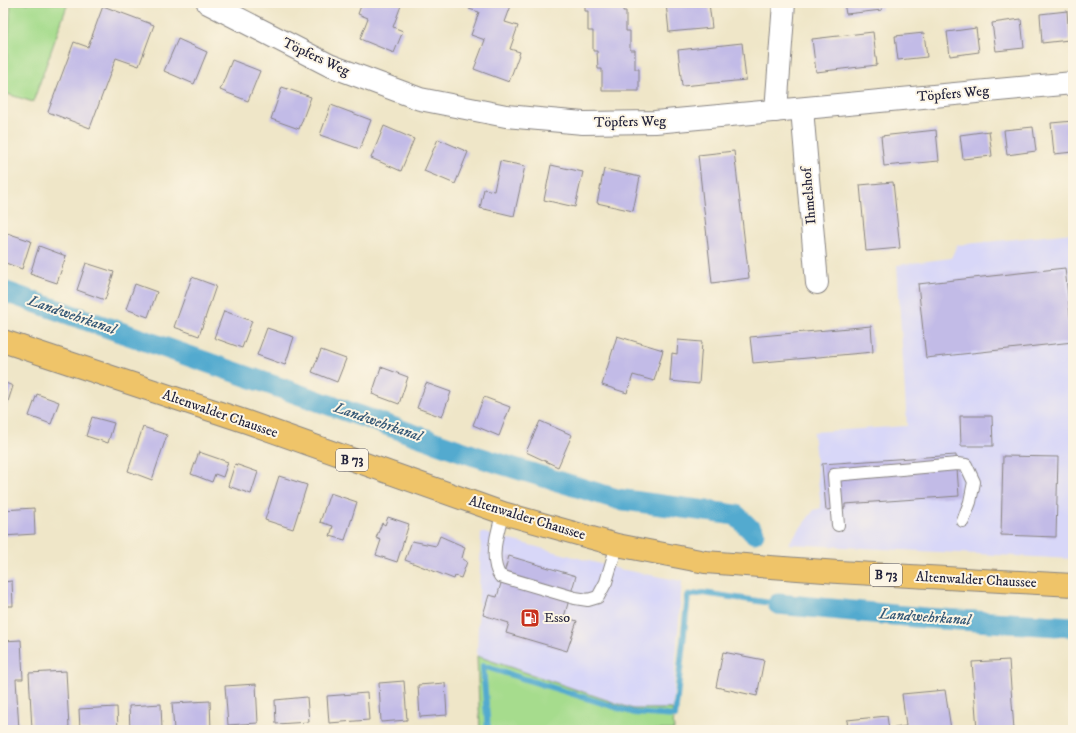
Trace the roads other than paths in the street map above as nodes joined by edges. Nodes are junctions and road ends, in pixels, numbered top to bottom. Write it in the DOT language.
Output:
graph roads {
  1 [pos="208,3"];
  2 [pos="784,3"];
  3 [pos="1073,83"];
  4 [pos="802,109"];
  5 [pos="776,111"];
  6 [pos="817,283"];
  7 [pos="3,341"];
  8 [pos="503,513"];
  9 [pos="963,521"];
  10 [pos="838,525"];
  11 [pos="616,545"];
  12 [pos="1073,585"];
  1 -- 5 [label="street, Töpfers Weg"];
  2 -- 5 [label="street"];
  3 -- 4 [label="street, Töpfers Weg"];
  4 -- 5 [label="street, Töpfers Weg"];
  4 -- 6 [label="street, Ihmelshof"];
  7 -- 8 [label="main road, Altenwalder Chaussee / B 73"];
  8 -- 11 [label="main road, Altenwalder Chaussee / B 73"];
  8 -- 11 [label="lane"];
  9 -- 10 [label="lane"];
  11 -- 12 [label="main road, Altenwalder Chaussee / B 73"];
}
